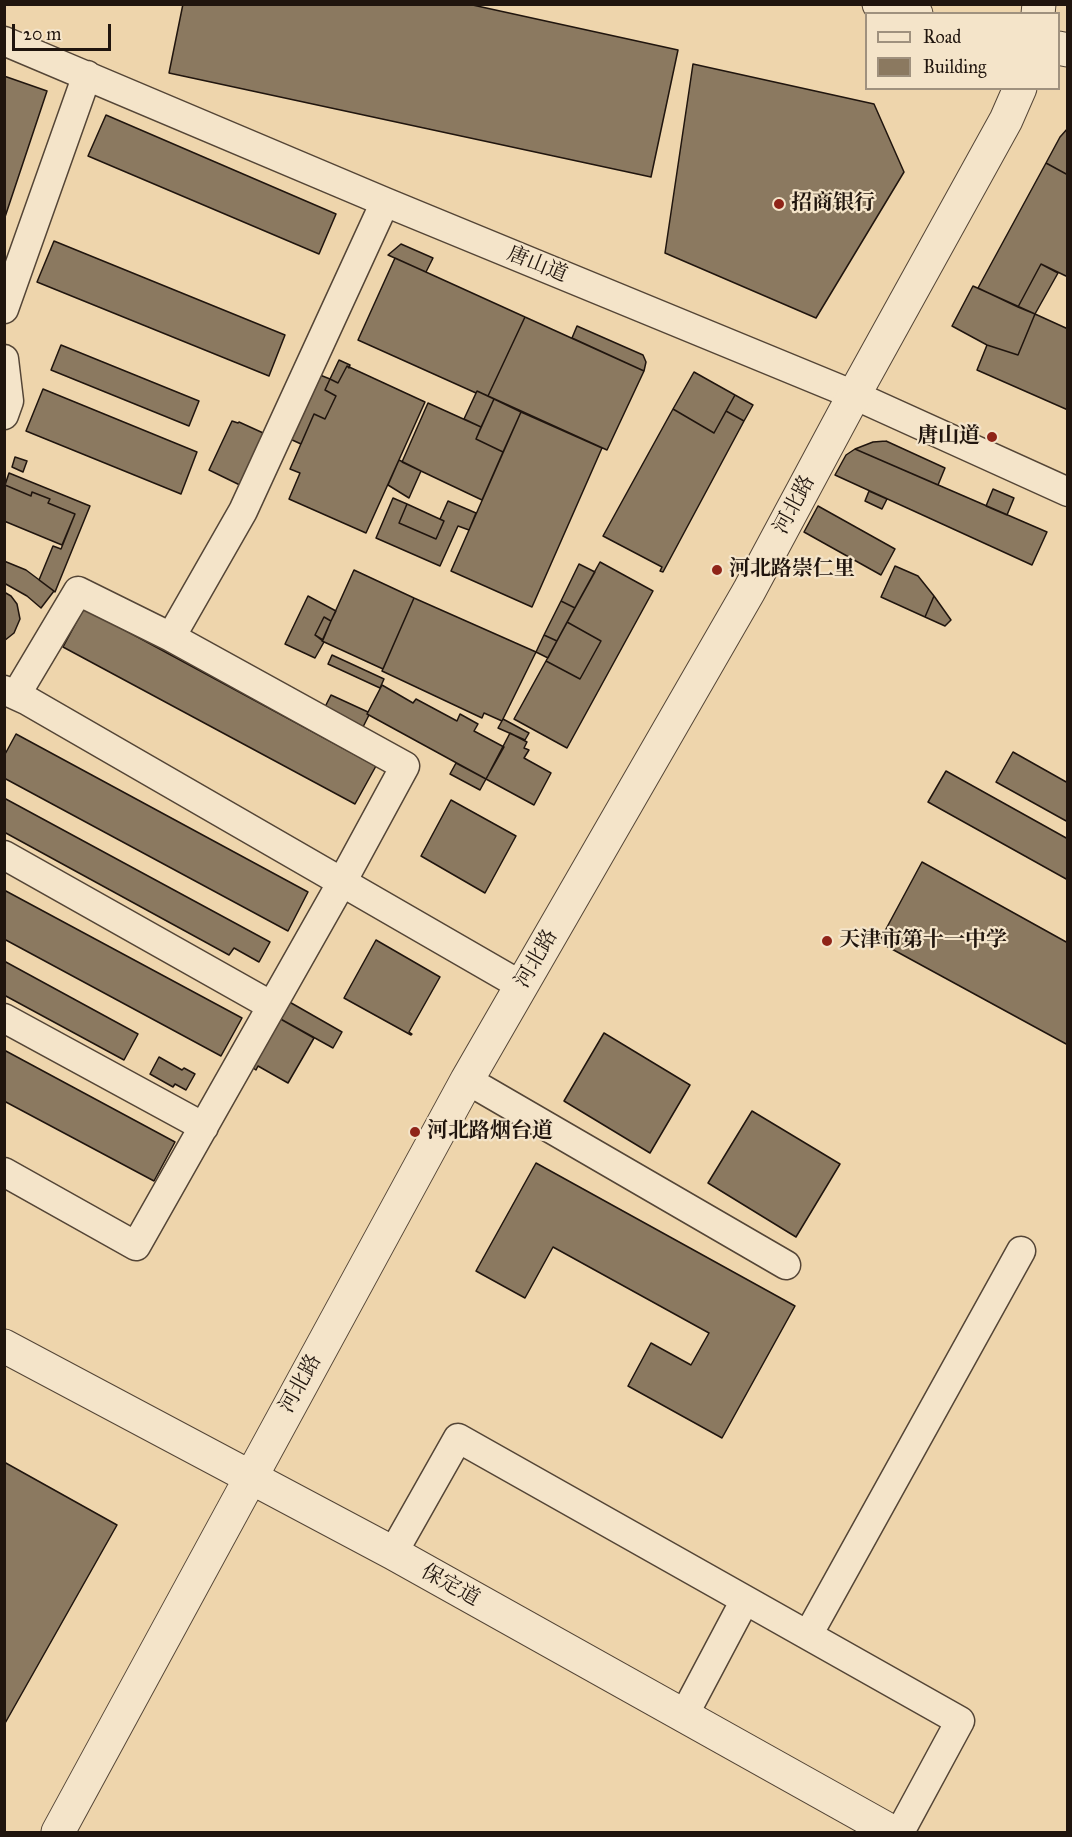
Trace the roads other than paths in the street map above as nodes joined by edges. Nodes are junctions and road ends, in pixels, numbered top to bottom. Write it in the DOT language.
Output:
graph roads {
  1 [pos="879,4"];
  2 [pos="909,12"];
  3 [pos="4,41"];
  4 [pos="87,75"];
  5 [pos="1019,90"];
  6 [pos="385,202"];
  7 [pos="4,309"];
  8 [pos="4,359"];
  9 [pos="854,395"];
  10 [pos="4,415"];
  11 [pos="1068,492"];
  12 [pos="171,637"];
  13 [pos="10,693"];
  14 [pos="4,855"];
  15 [pos="342,882"];
  16 [pos="522,986"];
  17 [pos="273,1006"];
  18 [pos="4,1018"];
  19 [pos="467,1080"];
  20 [pos="204,1127"];
  21 [pos="4,1172"];
  22 [pos="1021,1251"];
  23 [pos="786,1265"];
  24 [pos="4,1346"];
  25 [pos="251,1476"];
  26 [pos="393,1553"];
  27 [pos="745,1600"];
  28 [pos="808,1635"];
  29 [pos="683,1717"];
  30 [pos="58,1833"];
  31 [pos="892,1833"];
  32 [pos="900,1833"];
  1 -- 2 [label="street"];
  3 -- 4 [label="street, 唐山道"];
  4 -- 6 [label="street, 唐山道"];
  4 -- 7 [label="street"];
  5 -- 9 [label="street, 河北路"];
  6 -- 9 [label="street, 唐山道"];
  6 -- 12 [label="street"];
  8 -- 10 [label="street"];
  9 -- 11 [label="street, 唐山道"];
  9 -- 16 [label="street, 河北路"];
  12 -- 13 [label="street"];
  12 -- 15 [label="street"];
  13 -- 15 [label="street"];
  14 -- 17 [label="street"];
  15 -- 16 [label="street"];
  15 -- 17 [label="street"];
  16 -- 19 [label="street, 河北路"];
  17 -- 20 [label="street"];
  18 -- 20 [label="street"];
  19 -- 23 [label="street"];
  19 -- 25 [label="street, 河北路"];
  20 -- 21 [label="street"];
  22 -- 28 [label="street"];
  24 -- 25 [label="street, 保定道"];
  25 -- 26 [label="street, 保定道"];
  25 -- 30 [label="street, 河北路"];
  26 -- 27 [label="street"];
  26 -- 29 [label="street, 保定道"];
  27 -- 28 [label="street"];
  27 -- 29 [label="street"];
  28 -- 32 [label="street"];
  29 -- 31 [label="street, 保定道"];
}
